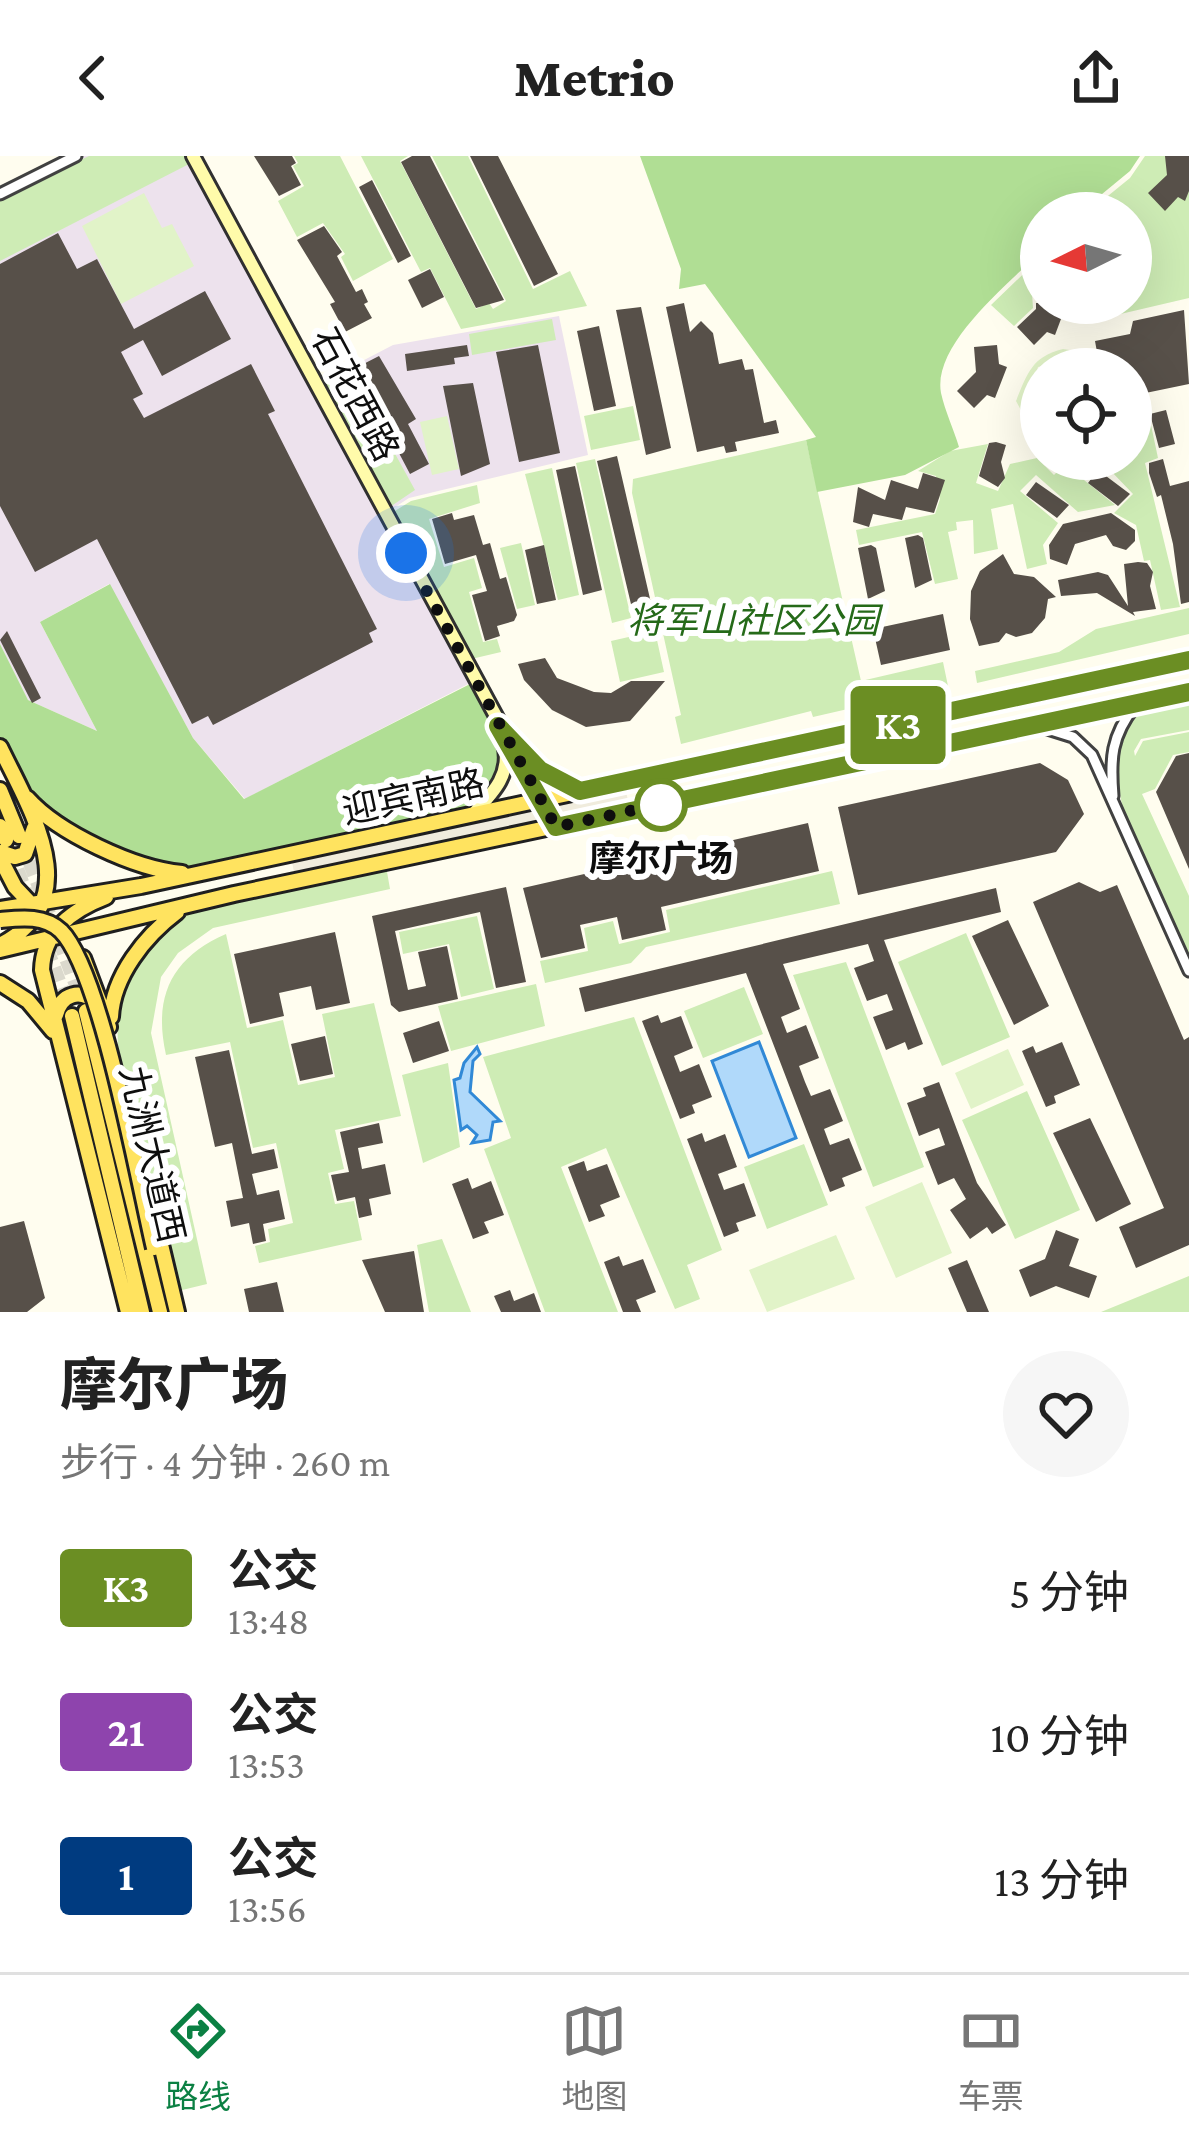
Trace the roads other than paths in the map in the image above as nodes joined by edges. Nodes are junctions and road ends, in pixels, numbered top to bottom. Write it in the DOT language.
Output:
graph roads {
  1 [pos="76,156"];
  2 [pos="193,156"];
  3 [pos="0,194"];
  4 [pos="1189,660"];
  5 [pos="1189,692"];
  6 [pos="1136,704"];
  7 [pos="1032,724"];
  8 [pos="498,726"];
  9 [pos="0,747"];
  10 [pos="17,783"];
  11 [pos="0,790"];
  12 [pos="580,791"];
  13 [pos="542,799"];
  14 [pos="1113,801"];
  15 [pos="474,813"];
  16 [pos="34,822"];
  17 [pos="556,827"];
  18 [pos="5,842"];
  19 [pos="227,867"];
  20 [pos="193,874"];
  21 [pos="141,886"];
  22 [pos="234,894"];
  23 [pos="186,907"];
  24 [pos="36,908"];
  25 [pos="0,909"];
  26 [pos="0,920"];
  27 [pos="57,932"];
  28 [pos="0,948"];
  29 [pos="1189,971"];
  30 [pos="0,982"];
  31 [pos="104,1011"];
  32 [pos="56,1025"];
  33 [pos="61,1044"];
  34 [pos="115,1052"];
  35 [pos="128,1312"];
  36 [pos="142,1312"];
  37 [pos="160,1312"];
  38 [pos="173,1312"];
  1 -- 3 [label="street"];
  2 -- 8 [label="main road, 石花西路"];
  4 -- 12 [label="main road, 迎宾南路"];
  5 -- 6 [label="main road"];
  6 -- 7 [label="main road"];
  6 -- 14 [label="street"];
  7 -- 14 [label="street"];
  7 -- 17 [label="main road"];
  8 -- 12 [label="main road"];
  8 -- 13 [label="main road"];
  8 -- 15 [label="main road"];
  9 -- 10 [label="main road"];
  10 -- 16 [label="main road"];
  10 -- 20 [label="main road"];
  11 -- 18 [label="main road"];
  12 -- 13 [label="main road, 迎宾南路"];
  13 -- 15 [label="main road, 迎宾南路"];
  13 -- 17 [label="main road"];
  14 -- 29 [label="street"];
  15 -- 19 [label="main road, 迎宾南路"];
  16 -- 18 [label="main road"];
  16 -- 24 [label="main road"];
  17 -- 22 [label="main road"];
  18 -- 24 [label="main road"];
  19 -- 20 [label="main road, 迎宾南路"];
  19 -- 22 [label="main road"];
  20 -- 21 [label="main road, 迎宾南路"];
  21 -- 24 [label="main road, 迎宾南路"];
  21 -- 27 [label="main road"];
  22 -- 23 [label="main road"];
  23 -- 27 [label="main road"];
  23 -- 34 [label="main road"];
  24 -- 25 [label="main road"];
  24 -- 27 [label="main road"];
  24 -- 28 [label="main road"];
  26 -- 38 [label="main road, bridge"];
  27 -- 28 [label="main road"];
  27 -- 31 [label="main road"];
  27 -- 32 [label="main road"];
  30 -- 33 [label="main road"];
  31 -- 32 [label="main road"];
  31 -- 34 [label="main road"];
  32 -- 33 [label="main road"];
  33 -- 35 [label="main road"];
  34 -- 38 [label="main road"];
  36 -- 37 [label="main road, 九洲大道西"];
}
